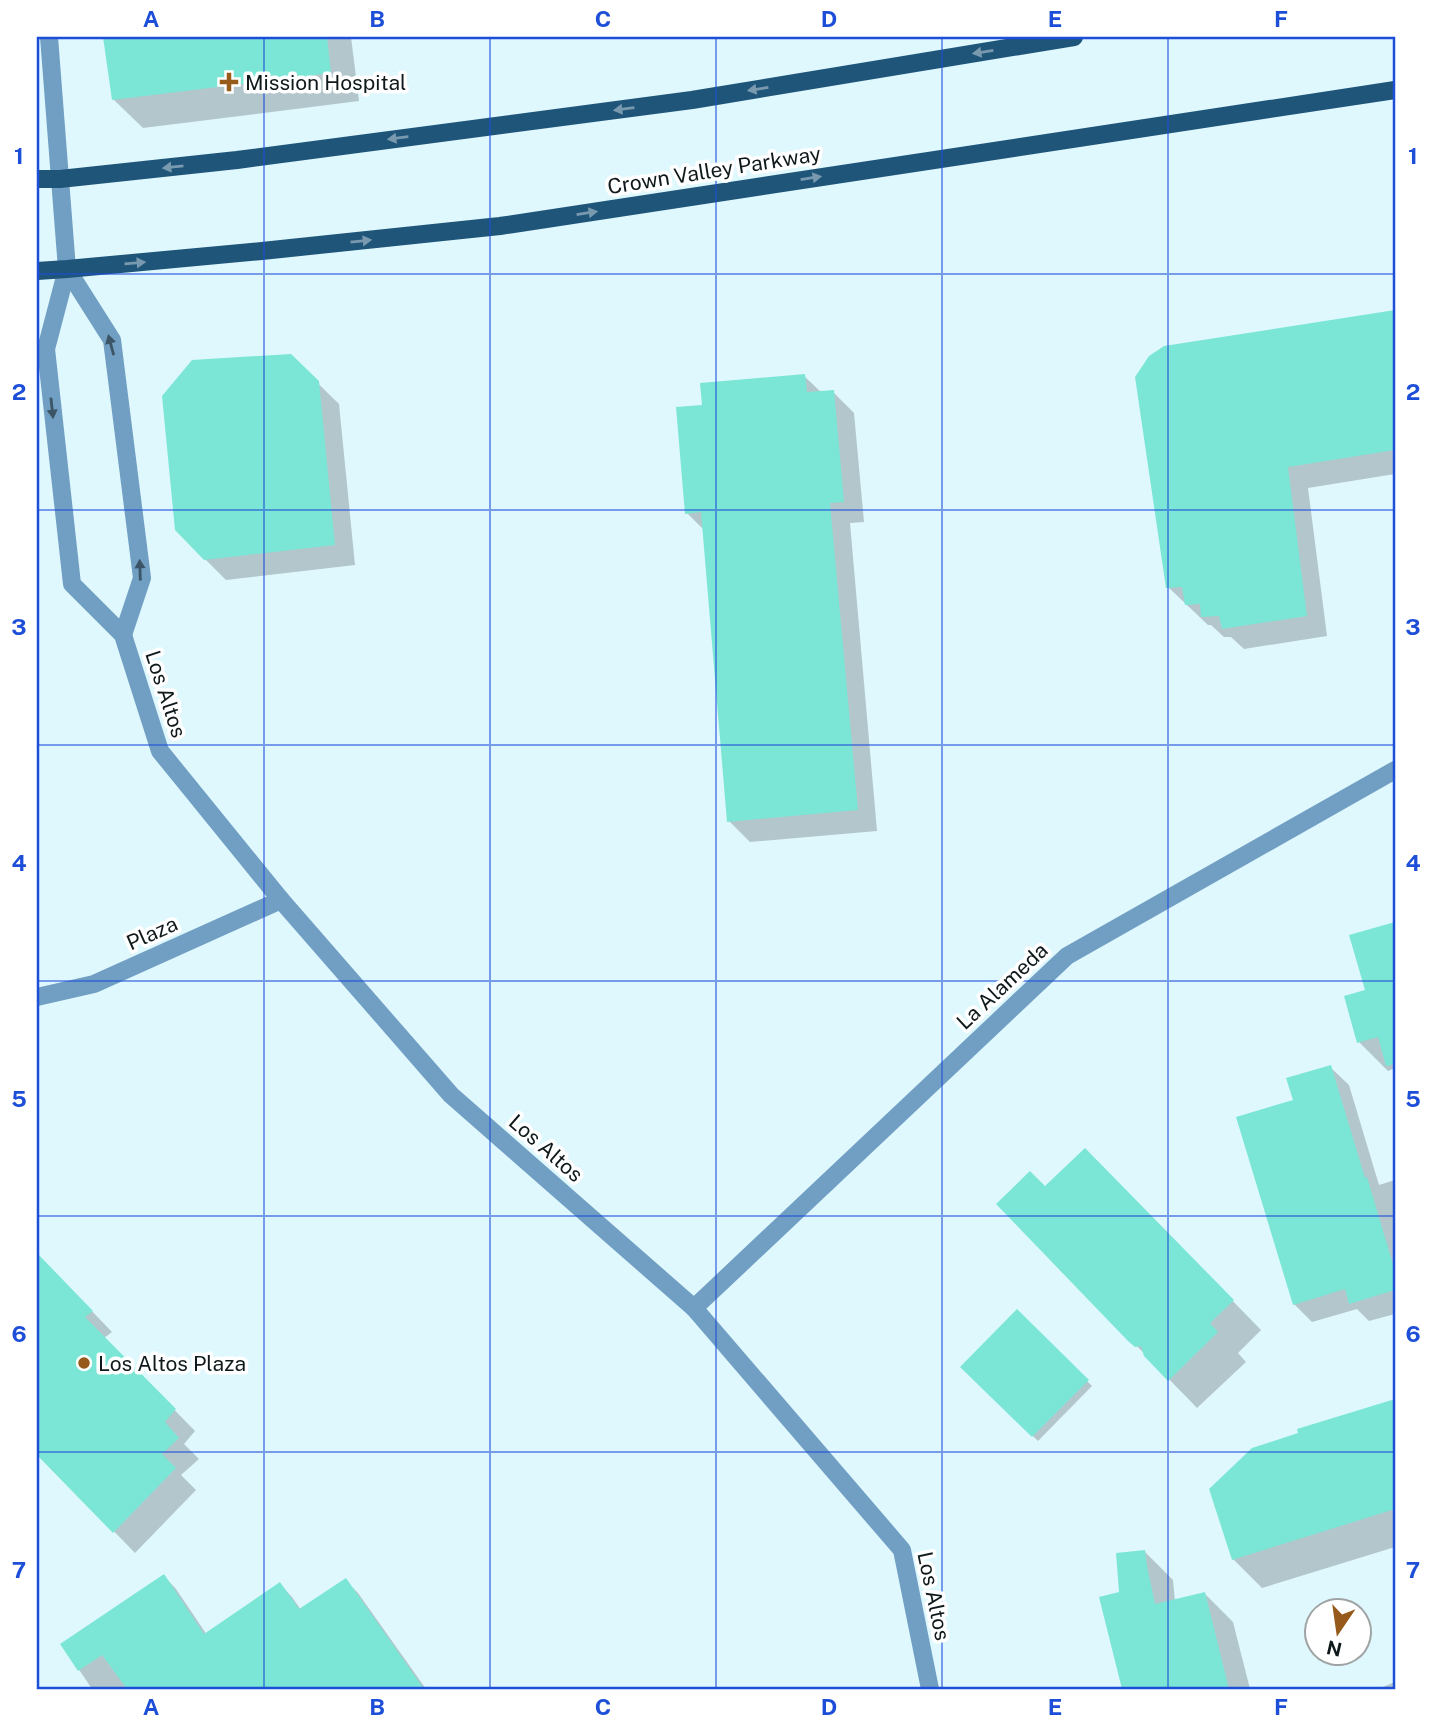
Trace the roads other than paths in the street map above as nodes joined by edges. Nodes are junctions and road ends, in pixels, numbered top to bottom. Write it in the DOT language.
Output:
graph roads {
  1 [pos="49,37"];
  2 [pos="1074,37"];
  3 [pos="1395,90"];
  4 [pos="37,179"];
  5 [pos="61,179"];
  6 [pos="67,269"];
  7 [pos="37,271"];
  8 [pos="122,635"];
  9 [pos="1395,770"];
  10 [pos="281,900"];
  11 [pos="37,997"];
  12 [pos="694,1307"];
  13 [pos="930,1689"];
  1 -- 5 [label="street, Los Altos"];
  2 -- 5 [label="main road, one-way"];
  6 -- 3 [label="main road, Crown Valley Parkway, one-way"];
  4 -- 5 [label="main road"];
  5 -- 6 [label="street, Los Altos"];
  6 -- 7 [label="main road, Crown Valley Parkway"];
  8 -- 6 [label="street, Los Altos, one-way"];
  6 -- 8 [label="street, Los Altos, one-way"];
  8 -- 10 [label="street, Los Altos"];
  9 -- 12 [label="street, La Alameda"];
  10 -- 11 [label="street, Plaza"];
  10 -- 12 [label="street, Los Altos"];
  12 -- 13 [label="street, Los Altos"];
}
